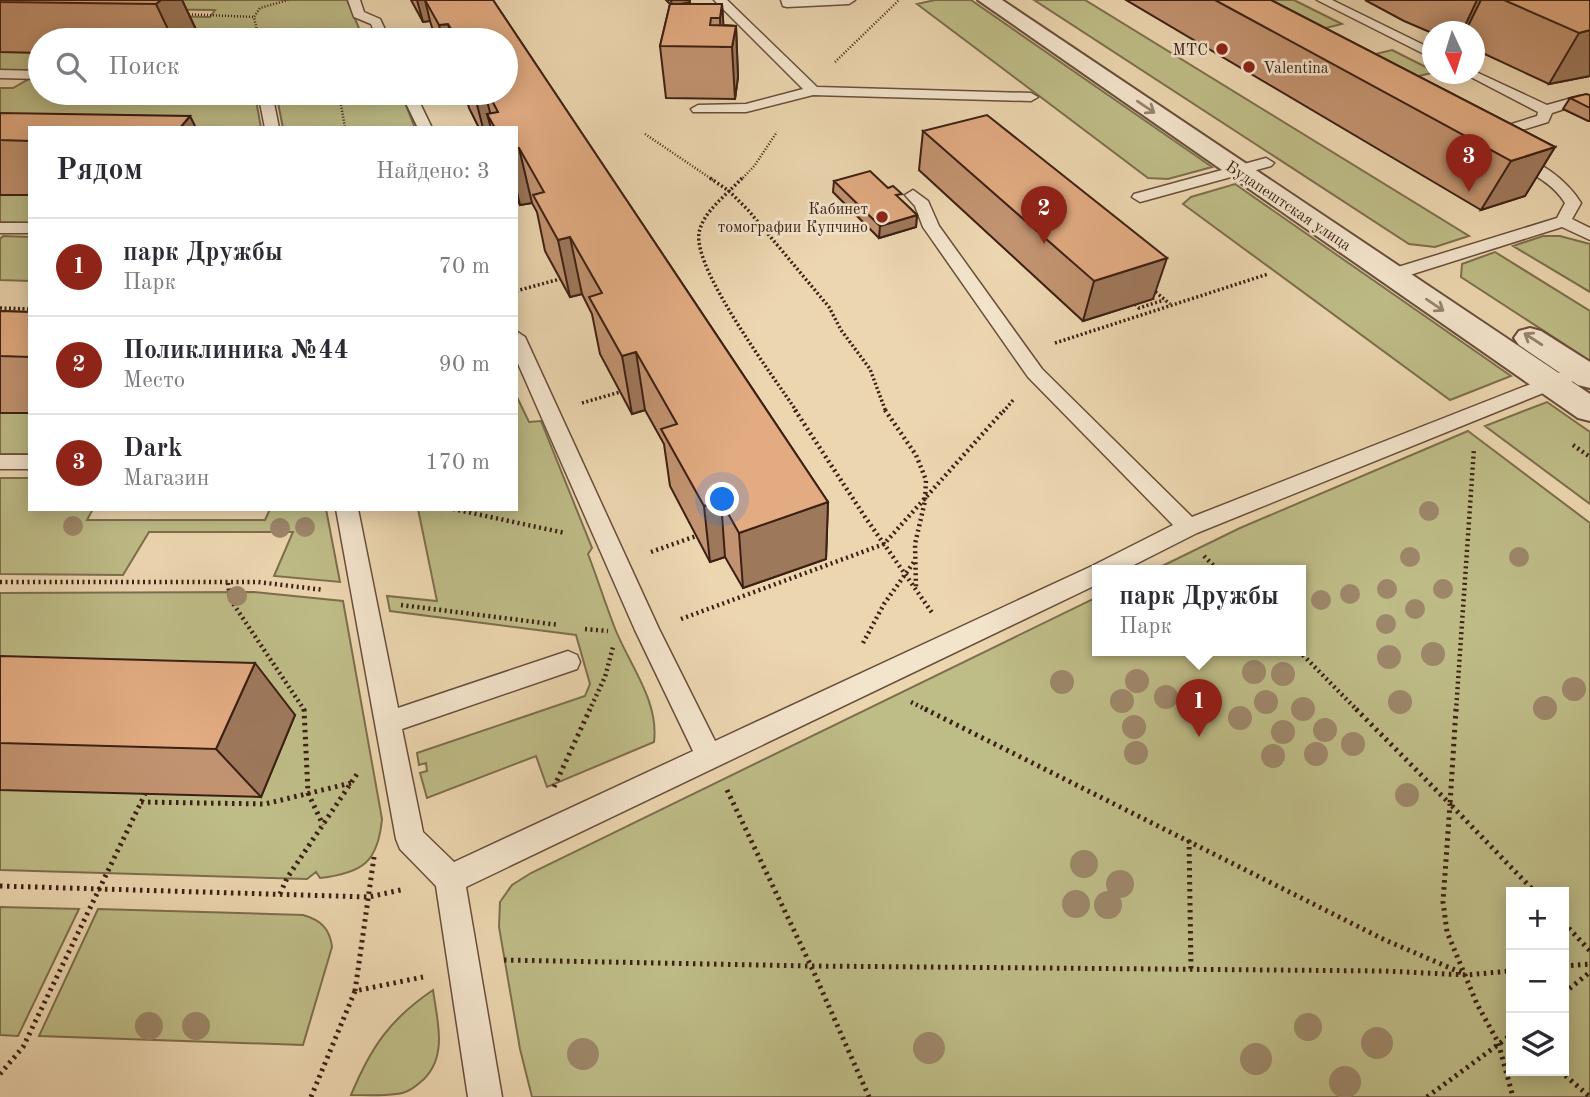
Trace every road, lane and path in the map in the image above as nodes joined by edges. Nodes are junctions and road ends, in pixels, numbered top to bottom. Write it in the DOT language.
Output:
graph roads {
  1 [pos="288,0"];
  2 [pos="354,0"];
  3 [pos="720,0"];
  4 [pos="787,0"];
  5 [pos="849,0"];
  6 [pos="899,0"];
  7 [pos="988,0"];
  8 [pos="1018,0"];
  9 [pos="1323,0"];
  10 [pos="172,14"];
  11 [pos="254,17"];
  12 [pos="256,27"];
  13 [pos="379,28"];
  14 [pos="1422,49"];
  15 [pos="0,74"];
  16 [pos="28,75"];
  17 [pos="1485,80"];
  18 [pos="806,90"];
  19 [pos="1031,97"];
  20 [pos="1590,100"];
  21 [pos="267,105"];
  22 [pos="340,105"];
  23 [pos="414,105"];
  24 [pos="698,109"];
  25 [pos="1546,110"];
  26 [pos="272,126"];
  27 [pos="345,126"];
  28 [pos="424,126"];
  29 [pos="645,134"];
  30 [pos="1266,163"];
  31 [pos="1239,170"];
  32 [pos="729,191"];
  33 [pos="913,195"];
  34 [pos="1140,197"];
  35 [pos="1563,221"];
  36 [pos="0,228"];
  37 [pos="28,228"];
  38 [pos="1590,234"];
  39 [pos="1421,265"];
  40 [pos="1268,274"];
  41 [pos="1391,275"];
  42 [pos="560,279"];
  43 [pos="1147,284"];
  44 [pos="518,290"];
  45 [pos="1466,296"];
  46 [pos="1165,300"];
  47 [pos="1135,304"];
  48 [pos="1170,304"];
  49 [pos="0,308"];
  50 [pos="28,309"];
  51 [pos="1512,326"];
  52 [pos="518,341"];
  53 [pos="1024,354"];
  54 [pos="1035,373"];
  55 [pos="1586,374"];
  56 [pos="1551,383"];
  57 [pos="1590,410"];
  58 [pos="1476,442"];
  59 [pos="0,462"];
  60 [pos="28,462"];
  61 [pos="927,496"];
  62 [pos="347,511"];
  63 [pos="462,511"];
  64 [pos="1189,527"];
  65 [pos="696,536"];
  66 [pos="884,544"];
  67 [pos="614,557"];
  68 [pos="914,561"];
  69 [pos="1113,565"];
  70 [pos="905,574"];
  71 [pos="1092,575"];
  72 [pos="0,582"];
  73 [pos="228,583"];
  74 [pos="917,590"];
  75 [pos="366,597"];
  76 [pos="563,626"];
  77 [pos="577,627"];
  78 [pos="647,630"];
  79 [pos="617,633"];
  80 [pos="953,642"];
  81 [pos="1304,656"];
  82 [pos="568,662"];
  83 [pos="860,687"];
  84 [pos="901,697"];
  85 [pos="389,722"];
  86 [pos="709,755"];
  87 [pos="351,783"];
  88 [pos="724,784"];
  89 [pos="308,793"];
  90 [pos="145,794"];
  91 [pos="141,802"];
  92 [pos="1450,804"];
  93 [pos="323,825"];
  94 [pos="1189,840"];
  95 [pos="528,841"];
  96 [pos="450,879"];
  97 [pos="0,886"];
  98 [pos="1530,887"];
  99 [pos="99,890"];
  100 [pos="280,894"];
  101 [pos="369,897"];
  102 [pos="1569,928"];
  103 [pos="1590,951"];
  104 [pos="1590,964"];
  105 [pos="811,966"];
  106 [pos="1569,966"];
  107 [pos="464,968"];
  108 [pos="1191,969"];
  109 [pos="1506,971"];
  110 [pos="1590,972"];
  111 [pos="1466,975"];
  112 [pos="1569,989"];
  113 [pos="355,991"];
  114 [pos="1506,1038"];
  115 [pos="1498,1042"];
  116 [pos="0,1074"];
  117 [pos="1565,1076"];
  118 [pos="312,1097"];
  119 [pos="485,1097"];
  120 [pos="869,1097"];
  121 [pos="1427,1097"];
  122 [pos="1513,1097"];
  123 [pos="1590,1097"];
  1 -- 11 [label="path"];
  2 -- 13 [label="lane"];
  3 -- 18 [label="lane"];
  4 -- 5 [label="lane"];
  6 -- 18 [label="path"];
  7 -- 31 [label="street, Будапештская улица, one-way"];
  8 -- 30 [label="street, Будапештская улица"];
  9 -- 14 [label="lane"];
  10 -- 11 [label="path"];
  11 -- 12 [label="path"];
  15 -- 16 [label="lane"];
  17 -- 25 [label="lane"];
  18 -- 19 [label="lane"];
  18 -- 24 [label="lane"];
  18 -- 32 [label="path"];
  20 -- 25 [label="lane"];
  21 -- 26 [label="lane"];
  22 -- 27 [label="path"];
  23 -- 28 [label="lane"];
  25 -- 35 [label="lane"];
  29 -- 32 [label="path"];
  30 -- 31 [label="lane"];
  30 -- 39 [label="street, Будапештская улица"];
  31 -- 34 [label="lane"];
  31 -- 41 [label="street, Будапештская улица"];
  32 -- 61 [label="path"];
  32 -- 66 [label="path"];
  33 -- 53 [label="lane"];
  35 -- 38 [label="lane"];
  35 -- 39 [label="lane"];
  36 -- 37 [label="lane"];
  39 -- 41 [label="lane"];
  39 -- 45 [label="street, Будапештская улица"];
  40 -- 48 [label="path"];
  41 -- 56 [label="street, Будапештская улица, one-way"];
  42 -- 44 [label="path"];
  43 -- 46 [label="path"];
  46 -- 47 [label="path"];
  46 -- 48 [label="path"];
  48 -- 53 [label="path"];
  49 -- 50 [label="path"];
  55 -- 51 [label="street, one-way"];
  52 -- 67 [label="lane"];
  53 -- 54 [label="lane"];
  54 -- 61 [label="path"];
  54 -- 64 [label="lane"];
  55 -- 56 [label="lane"];
  56 -- 57 [label="street, Будапештская улица"];
  56 -- 64 [label="lane"];
  58 -- 92 [label="path"];
  59 -- 60 [label="lane"];
  61 -- 66 [label="path"];
  61 -- 68 [label="path"];
  62 -- 75 [label="lane"];
  63 -- 67 [label="path"];
  64 -- 69 [label="lane"];
  65 -- 67 [label="path"];
  66 -- 70 [label="path"];
  66 -- 78 [label="path"];
  67 -- 78 [label="lane"];
  68 -- 70 [label="path"];
  68 -- 74 [label="path"];
  70 -- 74 [label="path"];
  70 -- 83 [label="path"];
  71 -- 80 [label="lane"];
  72 -- 73 [label="path"];
  73 -- 75 [label="path"];
  73 -- 89 [label="path"];
  74 -- 80 [label="path"];
  75 -- 76 [label="path"];
  75 -- 85 [label="lane"];
  77 -- 79 [label="path"];
  78 -- 79 [label="path"];
  78 -- 86 [label="lane"];
  79 -- 95 [label="path"];
  80 -- 83 [label="lane"];
  81 -- 92 [label="path"];
  82 -- 85 [label="lane"];
  83 -- 86 [label="lane"];
  84 -- 94 [label="path"];
  85 -- 87 [label="path"];
  85 -- 96 [label="lane"];
  86 -- 95 [label="lane"];
  87 -- 89 [label="path"];
  87 -- 93 [label="path"];
  88 -- 105 [label="path"];
  89 -- 91 [label="path"];
  89 -- 93 [label="path"];
  90 -- 91 [label="path"];
  91 -- 99 [label="path"];
  92 -- 98 [label="path"];
  92 -- 111 [label="path"];
  93 -- 100 [label="path"];
  94 -- 108 [label="path"];
  94 -- 111 [label="path"];
  95 -- 96 [label="lane"];
  96 -- 101 [label="path"];
  96 -- 107 [label="lane"];
  97 -- 99 [label="path"];
  99 -- 100 [label="path"];
  99 -- 116 [label="path"];
  100 -- 101 [label="path"];
  101 -- 113 [label="path"];
  102 -- 103 [label="path"];
  104 -- 106 [label="path"];
  105 -- 107 [label="path"];
  105 -- 108 [label="path"];
  105 -- 120 [label="path"];
  107 -- 113 [label="path"];
  107 -- 119 [label="lane"];
  108 -- 111 [label="path"];
  109 -- 111 [label="path"];
  110 -- 112 [label="path"];
  111 -- 115 [label="path"];
  113 -- 118 [label="path"];
  114 -- 115 [label="path"];
  115 -- 121 [label="path"];
  115 -- 122 [label="path"];
  117 -- 123 [label="path"];
}
